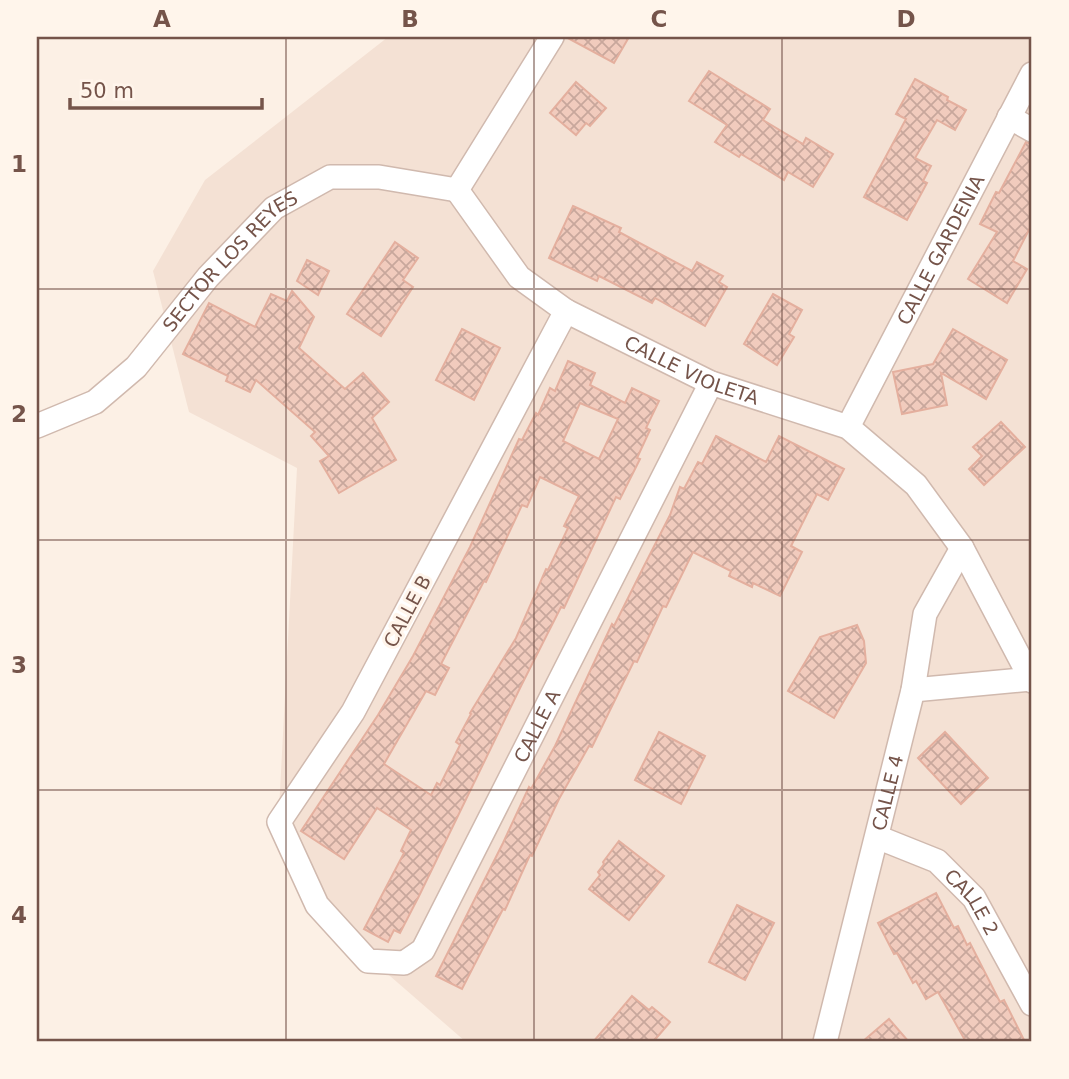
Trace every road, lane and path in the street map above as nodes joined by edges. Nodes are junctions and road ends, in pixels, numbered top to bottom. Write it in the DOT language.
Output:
graph roads {
  1 [pos="552,37"];
  2 [pos="1032,74"];
  3 [pos="1009,117"];
  4 [pos="1032,130"];
  5 [pos="457,190"];
  6 [pos="566,311"];
  7 [pos="711,383"];
  8 [pos="37,426"];
  9 [pos="848,427"];
  10 [pos="962,548"];
  11 [pos="1032,680"];
  12 [pos="913,690"];
  13 [pos="877,837"];
  14 [pos="317,905"];
  15 [pos="1032,1004"];
  16 [pos="825,1042"];
  1 -- 5 [label="street"];
  2 -- 3 [label="street, CALLE GARDENIA"];
  3 -- 4 [label="street"];
  3 -- 9 [label="street, CALLE GARDENIA"];
  5 -- 6 [label="street, CALLE VIOLETA"];
  5 -- 8 [label="street, SECTOR LOS REYES"];
  6 -- 7 [label="street, CALLE VIOLETA"];
  6 -- 14 [label="street, CALLE B"];
  7 -- 9 [label="street, CALLE VIOLETA"];
  7 -- 14 [label="street, CALLE A"];
  9 -- 10 [label="street, CALLE VIOLETA"];
  10 -- 11 [label="street, CALLE VIOLETA"];
  10 -- 12 [label="street, CALLE 4"];
  11 -- 12 [label="street"];
  12 -- 13 [label="street, CALLE 4"];
  13 -- 15 [label="street, CALLE 2"];
  13 -- 16 [label="street, CALLE 4"];
}
